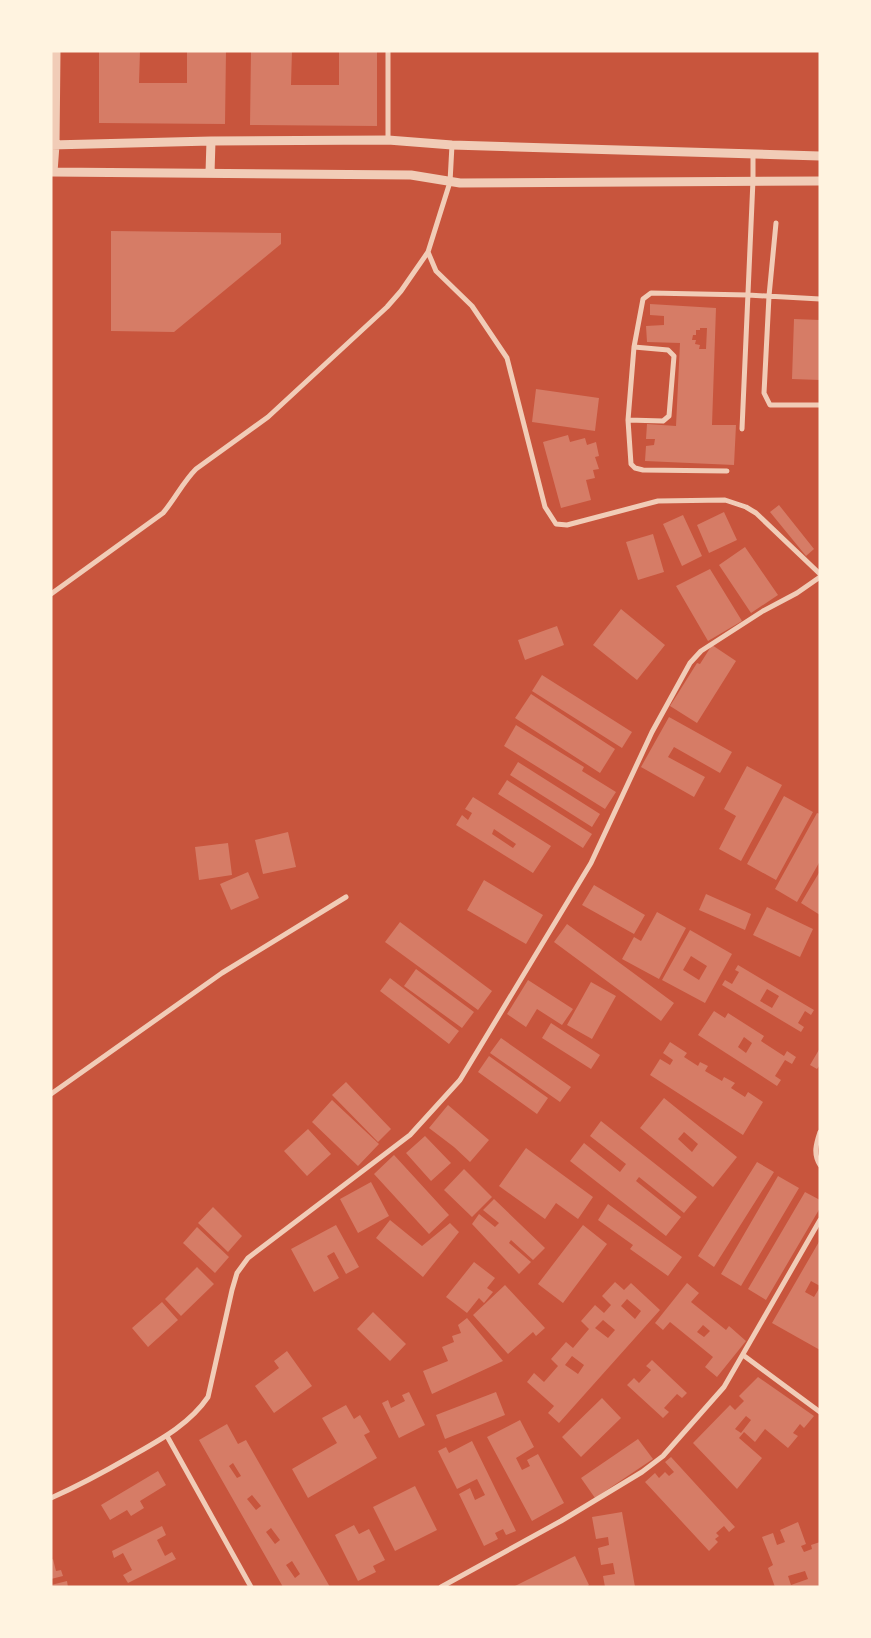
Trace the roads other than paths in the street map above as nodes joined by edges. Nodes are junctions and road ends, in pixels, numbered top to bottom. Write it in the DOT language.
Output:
graph roads {
  1 [pos="56,51"];
  2 [pos="388,51"];
  3 [pos="388,140"];
  4 [pos="211,141"];
  5 [pos="53,145"];
  6 [pos="452,145"];
  7 [pos="753,154"];
  8 [pos="820,156"];
  9 [pos="210,173"];
  10 [pos="52,174"];
  11 [pos="754,180"];
  12 [pos="820,181"];
  13 [pos="450,182"];
  14 [pos="776,223"];
  15 [pos="428,252"];
  16 [pos="748,295"];
  17 [pos="769,296"];
  18 [pos="820,299"];
  19 [pos="634,347"];
  20 [pos="820,405"];
  21 [pos="628,420"];
  22 [pos="742,429"];
  23 [pos="727,471"];
  24 [pos="820,576"];
  25 [pos="51,594"];
  26 [pos="346,897"];
  27 [pos="51,1094"];
  28 [pos="820,1132"];
  29 [pos="820,1165"];
  30 [pos="820,1220"];
  31 [pos="743,1355"];
  32 [pos="820,1412"];
  33 [pos="167,1436"];
  34 [pos="51,1498"];
  35 [pos="250,1587"];
  36 [pos="441,1587"];
  1 -- 5 [label="street"];
  2 -- 3 [label="street"];
  3 -- 4 [label="street"];
  3 -- 6 [label="street"];
  4 -- 5 [label="street"];
  4 -- 9 [label="street"];
  5 -- 10 [label="street"];
  6 -- 7 [label="street"];
  6 -- 13 [label="street"];
  7 -- 8 [label="street"];
  7 -- 11 [label="street"];
  9 -- 10 [label="street"];
  9 -- 13 [label="street"];
  11 -- 12 [label="street"];
  11 -- 13 [label="street"];
  11 -- 16 [label="street"];
  13 -- 15 [label="street"];
  14 -- 17 [label="street"];
  15 -- 24 [label="street"];
  15 -- 25 [label="street"];
  16 -- 17 [label="street"];
  16 -- 19 [label="street"];
  16 -- 22 [label="street"];
  17 -- 18 [label="street"];
  17 -- 20 [label="street"];
  19 -- 21 [label="street"];
  19 -- 21 [label="street"];
  21 -- 23 [label="street"];
  24 -- 33 [label="street"];
  26 -- 27 [label="street"];
  28 -- 29 [label="street"];
  30 -- 31 [label="street"];
  31 -- 32 [label="street"];
  31 -- 36 [label="street"];
  33 -- 34 [label="street"];
  33 -- 35 [label="street"];
}
